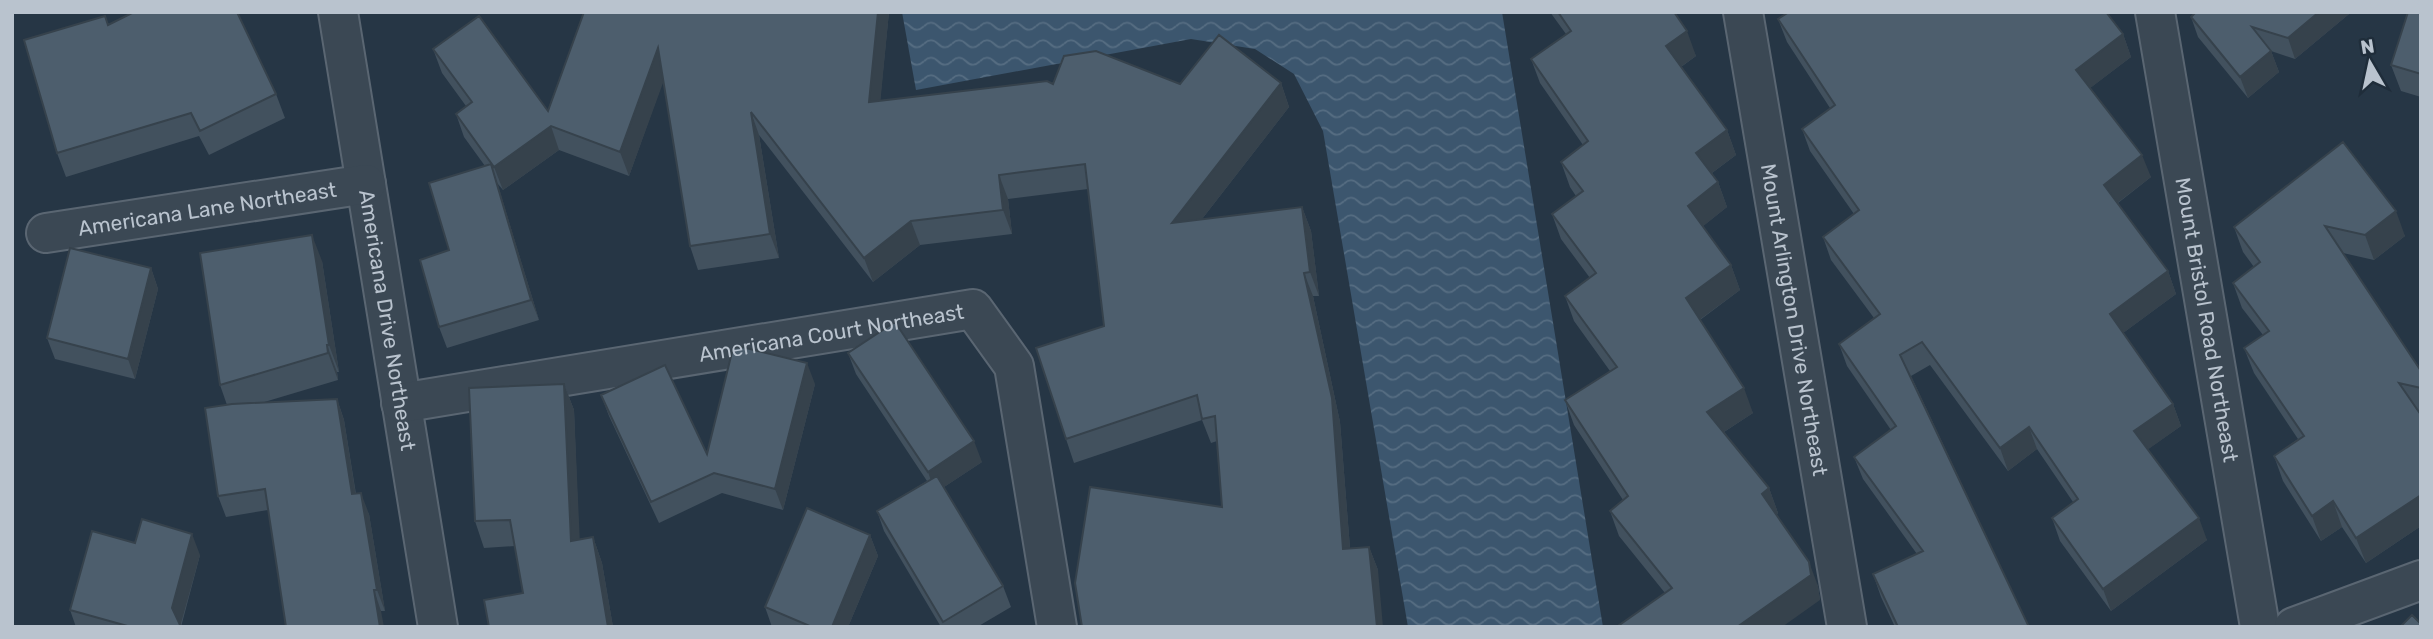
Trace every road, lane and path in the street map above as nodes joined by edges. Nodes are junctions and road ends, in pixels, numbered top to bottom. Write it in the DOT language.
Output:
graph roads {
  1 [pos="338,12"];
  2 [pos="1744,12"];
  3 [pos="2155,12"];
  4 [pos="366,184"];
  5 [pos="46,233"];
  6 [pos="401,403"];
  7 [pos="2421,580"];
  8 [pos="438,627"];
  9 [pos="1057,627"];
  10 [pos="1847,627"];
  11 [pos="2260,627"];
  12 [pos="2294,627"];
  1 -- 4 [label="street, Americana Drive Northeast"];
  2 -- 10 [label="street, Mount Arlington Drive Northeast"];
  3 -- 11 [label="street, Mount Bristol Road Northeast"];
  4 -- 5 [label="street, Americana Lane Northeast"];
  4 -- 6 [label="street, Americana Drive Northeast"];
  6 -- 8 [label="street, Americana Drive Northeast"];
  6 -- 9 [label="street, Americana Court Northeast"];
  7 -- 12 [label="street"];
}
